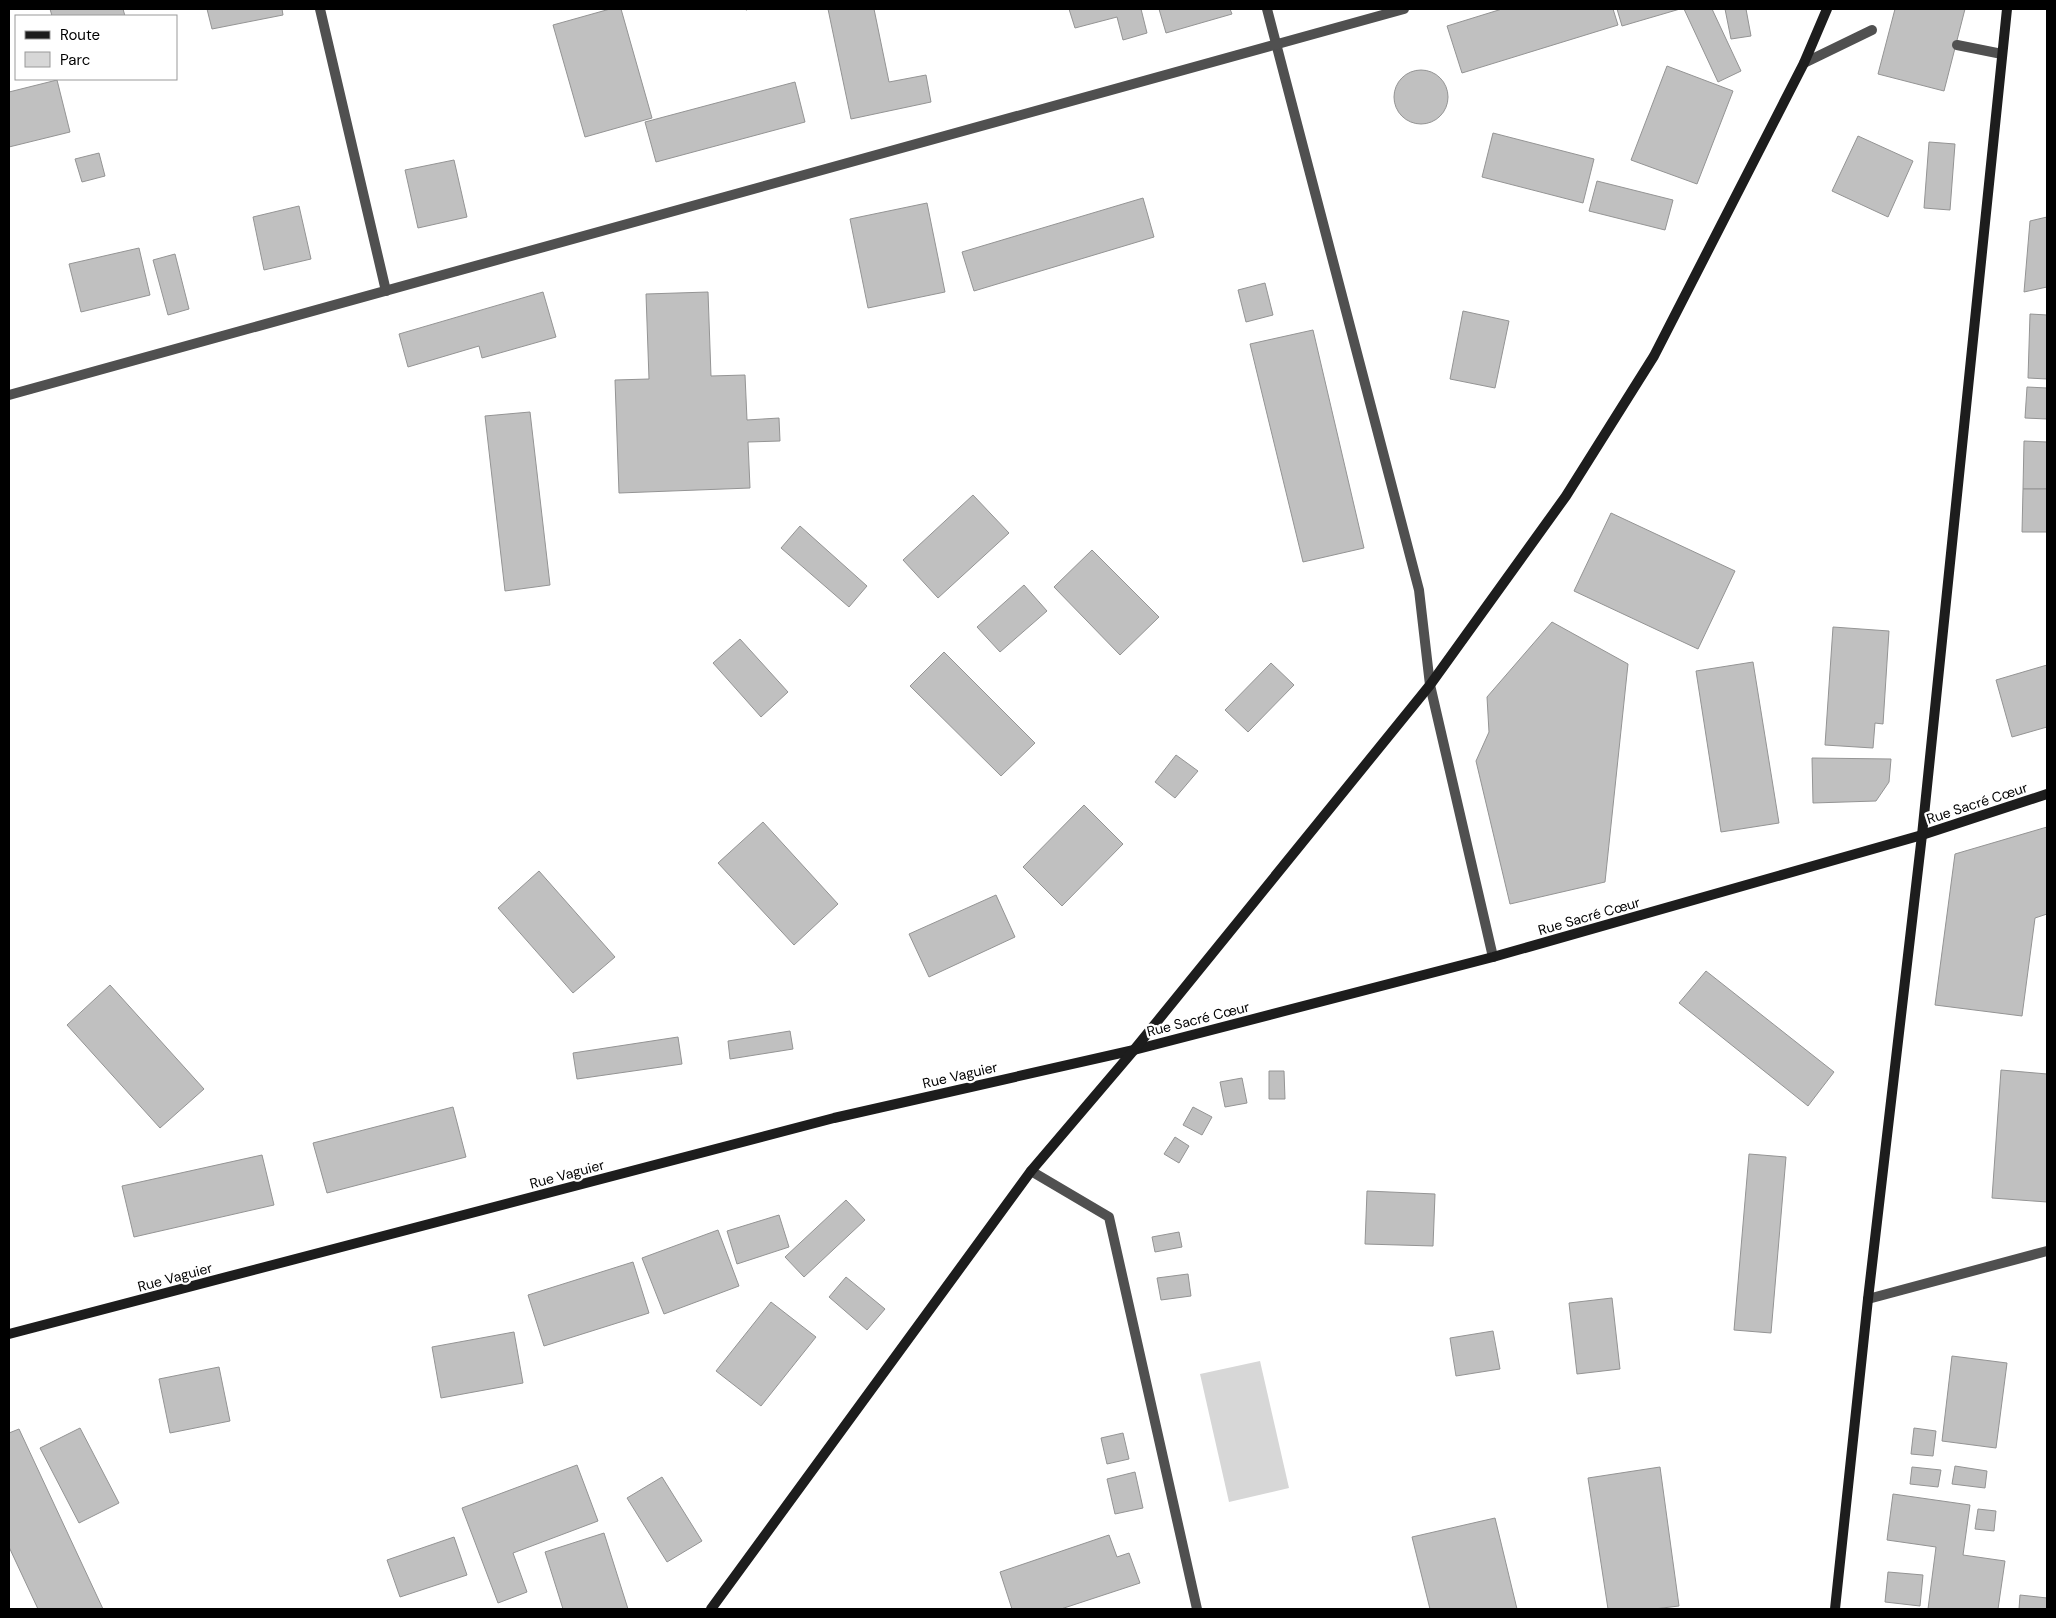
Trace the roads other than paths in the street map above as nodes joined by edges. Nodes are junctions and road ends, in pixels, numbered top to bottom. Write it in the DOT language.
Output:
graph roads {
  1 [pos="320,9"];
  2 [pos="1268,9"];
  3 [pos="1404,9"];
  4 [pos="1827,9"];
  5 [pos="2007,9"];
  6 [pos="1872,30"];
  7 [pos="1276,43"];
  8 [pos="1957,45"];
  9 [pos="2002,54"];
  10 [pos="1804,62"];
  11 [pos="386,291"];
  12 [pos="9,395"];
  13 [pos="1430,685"];
  14 [pos="2047,794"];
  15 [pos="1922,836"];
  16 [pos="1493,957"];
  17 [pos="1134,1050"];
  18 [pos="1030,1172"];
  19 [pos="2047,1251"];
  20 [pos="1868,1299"];
  21 [pos="9,1334"];
  22 [pos="711,1609"];
  23 [pos="1198,1609"];
  24 [pos="1835,1609"];
  1 -- 11 [label="street"];
  2 -- 7 [label="street"];
  3 -- 7 [label="street"];
  4 -- 10 [label="street"];
  5 -- 9 [label="street"];
  6 -- 10 [label="street"];
  7 -- 11 [label="street"];
  7 -- 13 [label="street"];
  8 -- 9 [label="street"];
  9 -- 15 [label="street"];
  10 -- 13 [label="street"];
  11 -- 12 [label="street"];
  13 -- 16 [label="street"];
  13 -- 17 [label="street"];
  14 -- 15 [label="street, Rue Sacré Cœur"];
  15 -- 16 [label="street, Rue Sacré Cœur"];
  15 -- 20 [label="street"];
  16 -- 17 [label="street, Rue Sacré Cœur"];
  17 -- 18 [label="street"];
  17 -- 21 [label="street, Rue Vaguier"];
  18 -- 22 [label="street"];
  18 -- 23 [label="street"];
  19 -- 20 [label="street"];
  20 -- 24 [label="street"];
}
